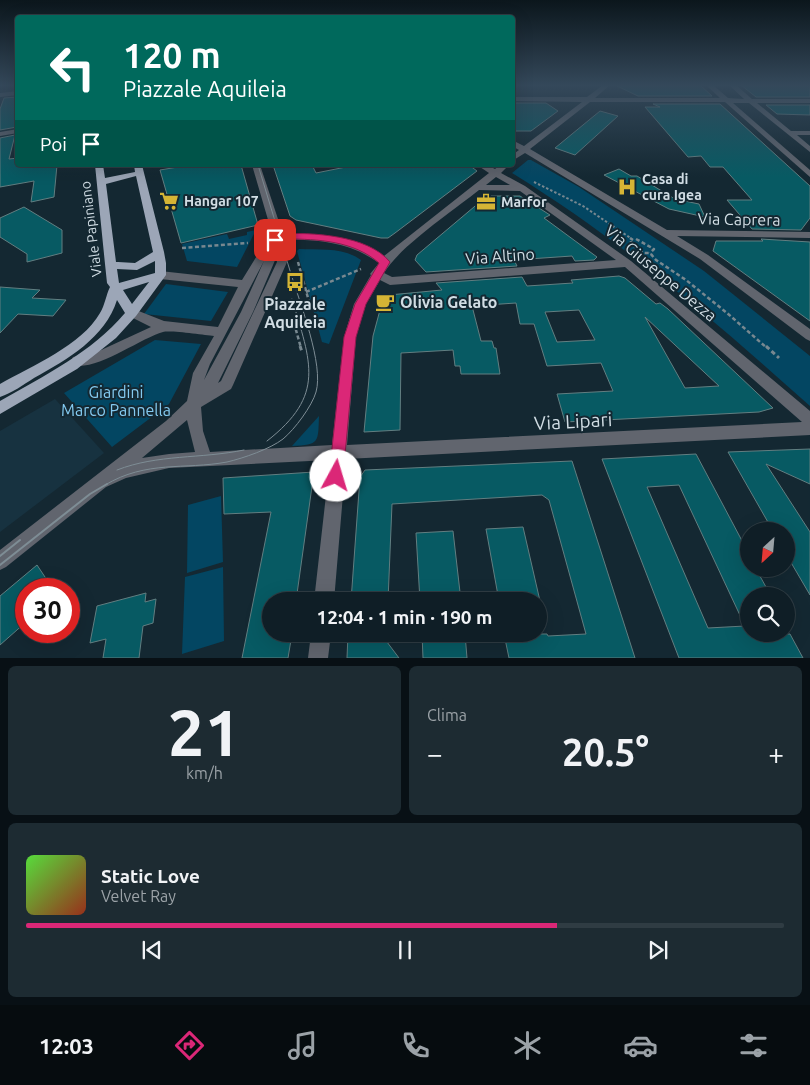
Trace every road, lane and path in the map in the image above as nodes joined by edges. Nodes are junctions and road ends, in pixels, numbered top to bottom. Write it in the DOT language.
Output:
graph roads {
  1 [pos="567,116"];
  2 [pos="745,116"];
  3 [pos="769,116"];
  4 [pos="15,132"];
  5 [pos="790,133"];
  6 [pos="810,133"];
  7 [pos="0,134"];
  8 [pos="515,136"];
  9 [pos="522,136"];
  10 [pos="531,136"];
  11 [pos="540,137"];
  12 [pos="515,143"];
  13 [pos="526,148"];
  14 [pos="810,150"];
  15 [pos="515,157"];
  16 [pos="98,167"];
  17 [pos="257,167"];
  18 [pos="484,167"];
  19 [pos="502,167"];
  20 [pos="139,169"];
  21 [pos="495,173"];
  22 [pos="810,174"];
  23 [pos="533,181"];
  24 [pos="100,182"];
  25 [pos="476,187"];
  26 [pos="522,188"];
  27 [pos="667,233"];
  28 [pos="810,235"];
  29 [pos="279,237"];
  30 [pos="634,240"];
  31 [pos="248,243"];
  32 [pos="401,246"];
  33 [pos="182,248"];
  34 [pos="158,252"];
  35 [pos="372,252"];
  36 [pos="650,253"];
  37 [pos="298,262"];
  38 [pos="385,262"];
  39 [pos="627,263"];
  40 [pos="110,264"];
  41 [pos="361,270"];
  42 [pos="376,274"];
  43 [pos="160,275"];
  44 [pos="246,284"];
  45 [pos="115,288"];
  46 [pos="306,292"];
  47 [pos="310,305"];
  48 [pos="131,312"];
  49 [pos="294,323"];
  50 [pos="162,327"];
  51 [pos="222,332"];
  52 [pos="810,336"];
  53 [pos="302,352"];
  54 [pos="779,358"];
  55 [pos="78,361"];
  56 [pos="0,391"];
  57 [pos="194,403"];
  58 [pos="0,408"];
  59 [pos="810,420"];
  60 [pos="810,428"];
  61 [pos="339,453"];
  62 [pos="206,460"];
  63 [pos="102,481"];
  64 [pos="0,561"];
  65 [pos="325,592"];
  66 [pos="320,642"];
  67 [pos="318,658"];
  1 -- 11 [label="street"];
  2 -- 22 [label="street"];
  3 -- 5 [label="street"];
  4 -- 7 [label="street"];
  5 -- 6 [label="street"];
  5 -- 14 [label="street"];
  8 -- 9 [label="street"];
  10 -- 11 [label="street"];
  11 -- 13 [label="street"];
  12 -- 13 [label="street, Via Giuseppe Dezza"];
  13 -- 15 [label="street"];
  13 -- 27 [label="street, Via Giuseppe Dezza"];
  16 -- 24 [label="main road, Viale Papiniano"];
  17 -- 29 [label="street"];
  18 -- 21 [label="street, Via Giuseppe Dezza"];
  19 -- 21 [label="street"];
  20 -- 24 [label="main road"];
  20 -- 34 [label="main road"];
  21 -- 25 [label="street"];
  21 -- 26 [label="street, Via Giuseppe Dezza"];
  23 -- 30 [label="path"];
  24 -- 40 [label="main road, Viale Papiniano"];
  25 -- 26 [label="street"];
  25 -- 32 [label="street"];
  26 -- 39 [label="street, Via Giuseppe Dezza"];
  27 -- 28 [label="street, Via Caprera"];
  27 -- 52 [label="street, Via Giuseppe Dezza"];
  29 -- 35 [label="street"];
  29 -- 44 [label="street"];
  29 -- 57 [label="street"];
  30 -- 36 [label="path"];
  30 -- 36 [label="path"];
  31 -- 33 [label="path"];
  32 -- 35 [label="street"];
  32 -- 38 [label="street"];
  34 -- 40 [label="main road"];
  34 -- 43 [label="main road"];
  35 -- 38 [label="street"];
  36 -- 54 [label="path"];
  37 -- 46 [label="path"];
  38 -- 42 [label="street"];
  39 -- 42 [label="street, Via Altino"];
  39 -- 59 [label="street, Via Giuseppe Dezza"];
  40 -- 45 [label="main road, Viale Papiniano"];
  41 -- 46 [label="path"];
  42 -- 61 [label="street"];
  43 -- 44 [label="street"];
  43 -- 45 [label="main road"];
  43 -- 48 [label="main road"];
  44 -- 51 [label="street"];
  45 -- 48 [label="main road"];
  45 -- 56 [label="main road"];
  46 -- 47 [label="path"];
  48 -- 50 [label="street"];
  48 -- 55 [label="main road"];
  49 -- 53 [label="path"];
  50 -- 51 [label="street"];
  50 -- 55 [label="street"];
  51 -- 57 [label="street"];
  55 -- 58 [label="main road"];
  57 -- 62 [label="street"];
  57 -- 63 [label="street"];
  60 -- 61 [label="street, Via Lipari"];
  61 -- 62 [label="street"];
  61 -- 65 [label="street"];
  62 -- 63 [label="street"];
  63 -- 64 [label="street"];
  66 -- 67 [label="street"];
}
